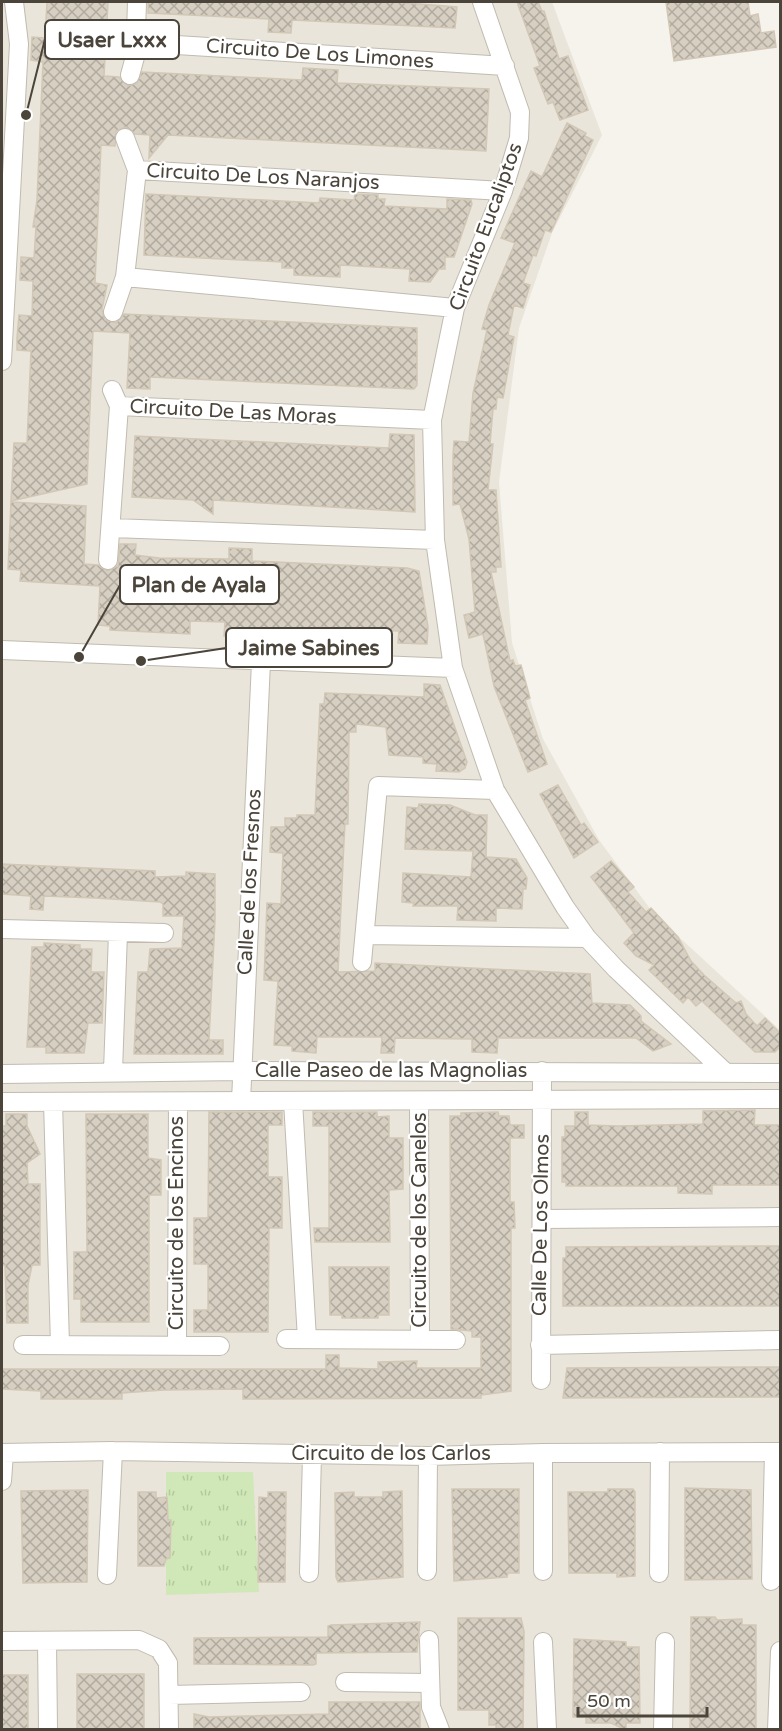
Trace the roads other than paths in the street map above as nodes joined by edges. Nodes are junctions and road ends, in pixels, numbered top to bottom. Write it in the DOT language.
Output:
graph roads {
  1 [pos="14,2"];
  2 [pos="137,2"];
  3 [pos="482,2"];
  4 [pos="140,39"];
  5 [pos="10,43"];
  6 [pos="505,66"];
  7 [pos="130,75"];
  8 [pos="125,138"];
  9 [pos="7,165"];
  10 [pos="137,170"];
  11 [pos="503,191"];
  12 [pos="125,277"];
  13 [pos="4,288"];
  14 [pos="455,308"];
  15 [pos="113,312"];
  16 [pos="2,361"];
  17 [pos="432,420"];
  18 [pos="112,528"];
  19 [pos="435,540"];
  20 [pos="108,560"];
  21 [pos="2,650"];
  22 [pos="261,662"];
  23 [pos="453,668"];
  24 [pos="495,790"];
  25 [pos="2,929"];
  26 [pos="118,933"];
  27 [pos="164,933"];
  28 [pos="366,935"];
  29 [pos="587,938"];
  30 [pos="362,962"];
  31 [pos="113,1071"];
  32 [pos="241,1071"];
  33 [pos="542,1071"];
  34 [pos="725,1072"];
  35 [pos="780,1073"];
  36 [pos="2,1074"];
  37 [pos="780,1099"];
  38 [pos="542,1100"];
  39 [pos="241,1101"];
  40 [pos="293,1101"];
  41 [pos="419,1101"];
  42 [pos="2,1102"];
  43 [pos="53,1102"];
  44 [pos="178,1102"];
  45 [pos="780,1217"];
  46 [pos="542,1219"];
  47 [pos="286,1339"];
  48 [pos="307,1339"];
  49 [pos="420,1340"];
  50 [pos="456,1340"];
  51 [pos="780,1340"];
  52 [pos="23,1345"];
  53 [pos="177,1345"];
  54 [pos="540,1345"];
  55 [pos="60,1346"];
  56 [pos="220,1346"];
  57 [pos="540,1380"];
  58 [pos="113,1451"];
  59 [pos="660,1452"];
  60 [pos="777,1452"];
  61 [pos="3,1453"];
  62 [pos="543,1453"];
  63 [pos="312,1455"];
  64 [pos="428,1456"];
  65 [pos="2,1481"];
  66 [pos="427,1571"];
  67 [pos="543,1571"];
  68 [pos="309,1573"];
  69 [pos="659,1573"];
  70 [pos="107,1575"];
  71 [pos="771,1581"];
  72 [pos="429,1640"];
  73 [pos="2,1641"];
  74 [pos="47,1641"];
  75 [pos="543,1642"];
  76 [pos="665,1642"];
  77 [pos="780,1651"];
  78 [pos="345,1682"];
  79 [pos="430,1683"];
  80 [pos="301,1692"];
  81 [pos="169,1695"];
  82 [pos="48,1730"];
  83 [pos="169,1730"];
  84 [pos="440,1730"];
  85 [pos="547,1730"];
  86 [pos="663,1730"];
  87 [pos="777,1730"];
  1 -- 5 [label="street"];
  2 -- 4 [label="street"];
  3 -- 6 [label="street, Circuito Eucaliptos"];
  4 -- 6 [label="street, Circuito De Los Limones"];
  4 -- 7 [label="street"];
  5 -- 9 [label="street"];
  6 -- 11 [label="street, Circuito Eucaliptos"];
  8 -- 10 [label="street"];
  9 -- 13 [label="street"];
  10 -- 11 [label="street, Circuito De Los Naranjos"];
  10 -- 12 [label="street, Circuito De Los Naranjos"];
  11 -- 14 [label="street, Circuito Eucaliptos"];
  12 -- 14 [label="street"];
  12 -- 15 [label="street, Circuito De Los Naranjos"];
  13 -- 16 [label="street"];
  14 -- 17 [label="street, Circuito Eucaliptos"];
  17 -- 18 [label="street, Circuito De Las Moras"];
  17 -- 19 [label="street, Circuito Eucaliptos"];
  18 -- 19 [label="street"];
  18 -- 20 [label="street, Circuito De Las Moras"];
  19 -- 23 [label="street, Circuito Eucaliptos"];
  21 -- 22 [label="street"];
  22 -- 23 [label="street"];
  22 -- 32 [label="street, Calle de los Fresnos"];
  23 -- 24 [label="street, Circuito Eucaliptos"];
  24 -- 28 [label="street"];
  24 -- 29 [label="street, Circuito Eucaliptos"];
  25 -- 26 [label="street"];
  26 -- 27 [label="street"];
  26 -- 31 [label="street"];
  28 -- 29 [label="street"];
  28 -- 30 [label="street"];
  29 -- 34 [label="street, Circuito Eucaliptos"];
  31 -- 32 [label="street, Calle Paseo de las Magnolias"];
  31 -- 36 [label="street, Calle Paseo de las Magnolias"];
  32 -- 33 [label="street, Calle Paseo de las Magnolias"];
  32 -- 39 [label="street, Calle de los Fresnos"];
  33 -- 34 [label="street, Calle Paseo de las Magnolias"];
  33 -- 38 [label="street, Calle De Los Olmos"];
  34 -- 35 [label="street, Calle Paseo de las Magnolias"];
  37 -- 38 [label="street, Calle Paseo de las Magnolias"];
  38 -- 41 [label="street, Calle Paseo de las Magnolias"];
  38 -- 46 [label="street, Calle De Los Olmos"];
  39 -- 40 [label="street, Calle Paseo de las Magnolias"];
  39 -- 44 [label="street, Calle Paseo de las Magnolias"];
  40 -- 41 [label="street, Calle Paseo de las Magnolias"];
  40 -- 48 [label="street"];
  41 -- 49 [label="street, Circuito de los Canelos"];
  42 -- 43 [label="street, Calle Paseo de las Magnolias"];
  43 -- 44 [label="street, Calle Paseo de las Magnolias"];
  43 -- 55 [label="street"];
  44 -- 53 [label="street, Circuito de los Encinos"];
  45 -- 46 [label="street"];
  46 -- 54 [label="street, Calle De Los Olmos"];
  47 -- 48 [label="street, Circuito de los Canelos"];
  48 -- 49 [label="street, Circuito de los Canelos"];
  49 -- 50 [label="street, Circuito de los Canelos"];
  51 -- 54 [label="street"];
  52 -- 55 [label="street, Circuito de los Encinos"];
  53 -- 55 [label="street, Circuito de los Encinos"];
  53 -- 56 [label="street, Circuito de los Encinos"];
  54 -- 57 [label="street, Calle De Los Olmos"];
  58 -- 61 [label="street, Circuito de los Carlos"];
  58 -- 63 [label="street, Circuito de los Carlos"];
  58 -- 70 [label="street"];
  59 -- 60 [label="street, Circuito de los Carlos"];
  59 -- 62 [label="street, Circuito de los Carlos"];
  59 -- 69 [label="street"];
  60 -- 71 [label="street"];
  61 -- 65 [label="street"];
  62 -- 64 [label="street, Circuito de los Carlos"];
  62 -- 67 [label="street"];
  63 -- 64 [label="street, Circuito de los Carlos"];
  63 -- 68 [label="street"];
  64 -- 66 [label="street"];
  72 -- 79 [label="street"];
  73 -- 74 [label="street"];
  74 -- 81 [label="street"];
  74 -- 82 [label="street"];
  75 -- 85 [label="street"];
  76 -- 86 [label="street"];
  77 -- 87 [label="street"];
  78 -- 79 [label="street"];
  79 -- 84 [label="street"];
  80 -- 81 [label="street"];
  81 -- 83 [label="street"];
}
